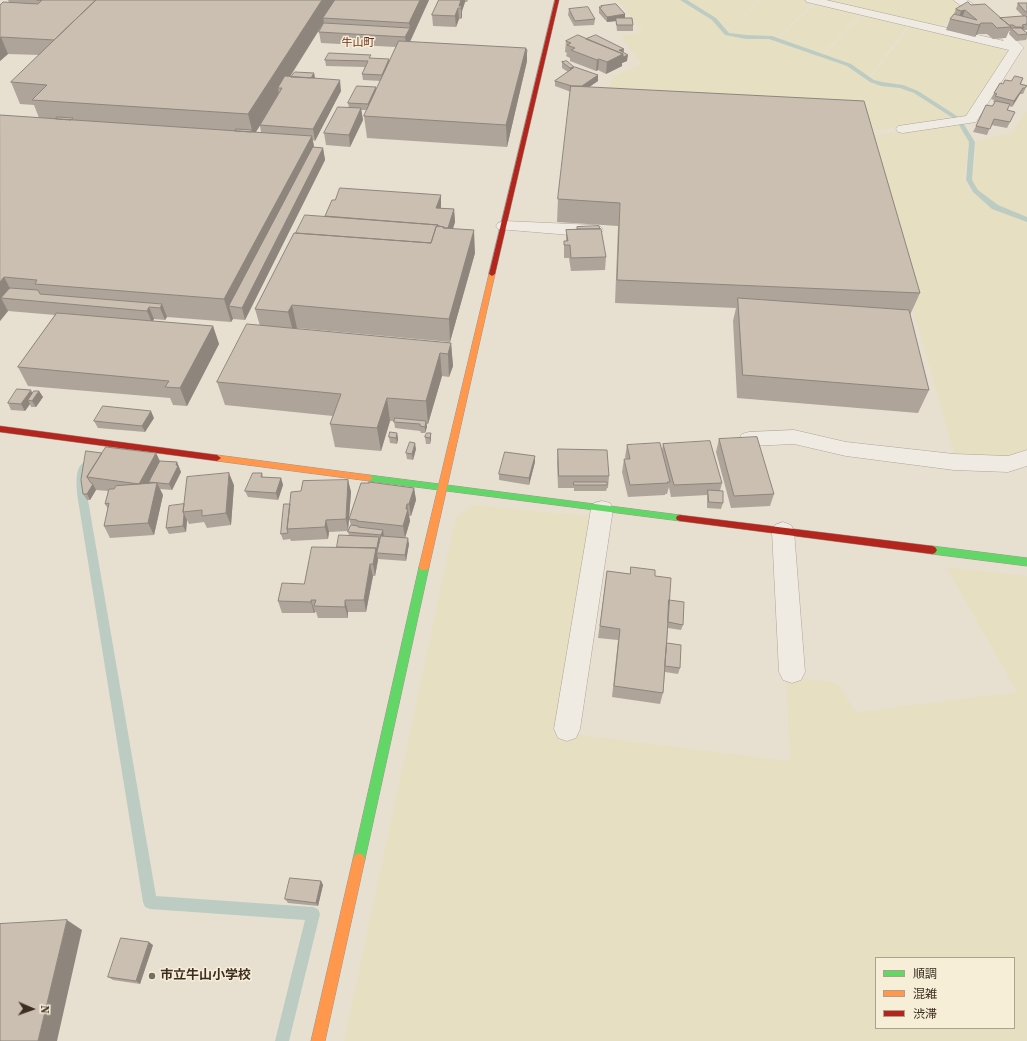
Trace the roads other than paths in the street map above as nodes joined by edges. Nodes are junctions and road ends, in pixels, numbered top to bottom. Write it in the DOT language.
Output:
graph roads {
  1 [pos="557,0"];
  2 [pos="811,0"];
  3 [pos="959,0"];
  4 [pos="1022,49"];
  5 [pos="903,129"];
  6 [pos="504,226"];
  7 [pos="595,230"];
  8 [pos="0,429"];
  9 [pos="749,439"];
  10 [pos="1027,458"];
  11 [pos="442,488"];
  12 [pos="602,509"];
  13 [pos="783,531"];
  14 [pos="1027,562"];
  15 [pos="792,672"];
  16 [pos="567,729"];
  17 [pos="318,1041"];
  1 -- 6 [label="street"];
  2 -- 4 [label="street"];
  3 -- 4 [label="street"];
  4 -- 5 [label="street"];
  6 -- 7 [label="street"];
  6 -- 11 [label="street"];
  8 -- 11 [label="street"];
  9 -- 10 [label="street"];
  11 -- 12 [label="street"];
  11 -- 17 [label="street"];
  12 -- 13 [label="street"];
  12 -- 16 [label="street"];
  13 -- 14 [label="street"];
  13 -- 15 [label="street"];
}
